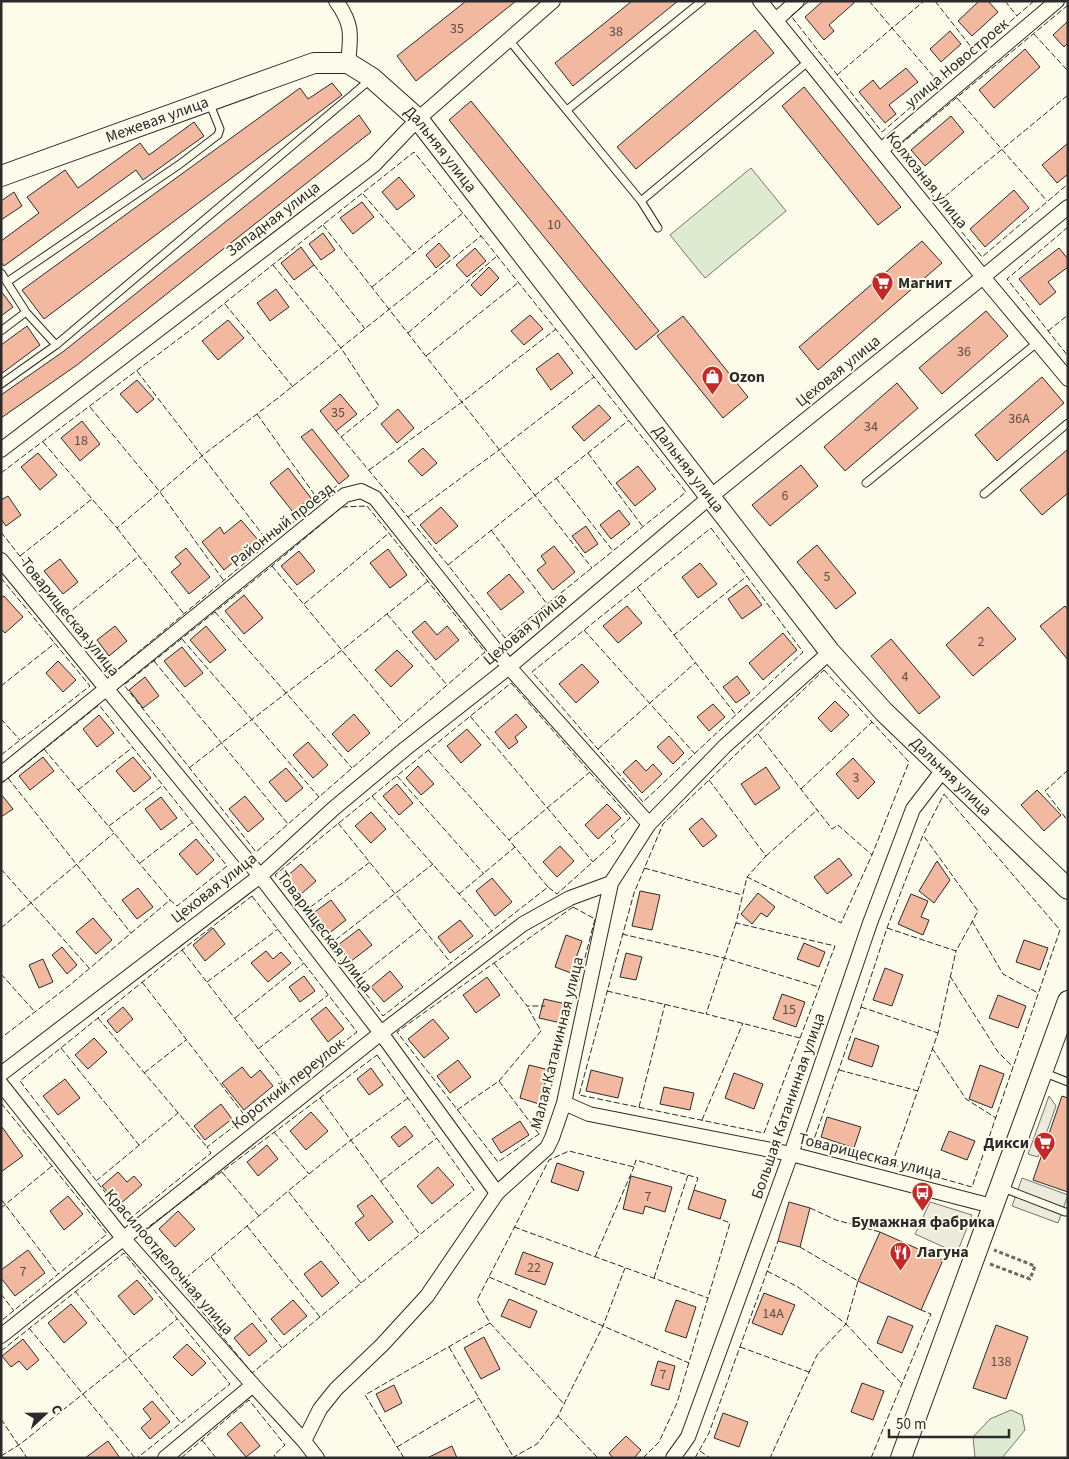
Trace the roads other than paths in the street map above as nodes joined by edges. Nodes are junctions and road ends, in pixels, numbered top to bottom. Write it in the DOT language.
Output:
graph roads {
  1 [pos="336,1"];
  2 [pos="553,1"];
  3 [pos="702,1"];
  4 [pos="760,1"];
  5 [pos="797,1"];
  6 [pos="1056,1"];
  7 [pos="776,20"];
  8 [pos="509,40"];
  9 [pos="809,61"];
  10 [pos="348,63"];
  11 [pos="372,78"];
  12 [pos="208,101"];
  13 [pos="567,110"];
  14 [pos="418,119"];
  15 [pos="881,150"];
  16 [pos="1,176"];
  17 [pos="641,201"];
  18 [pos="1068,206"];
  19 [pos="658,228"];
  20 [pos="1,273"];
  21 [pos="983,277"];
  22 [pos="7,282"];
  23 [pos="26,312"];
  24 [pos="1,331"];
  25 [pos="1038,342"];
  26 [pos="56,345"];
  27 [pos="1068,379"];
  28 [pos="1,384"];
  29 [pos="1068,423"];
  30 [pos="1,450"];
  31 [pos="866,484"];
  32 [pos="984,494"];
  33 [pos="710,497"];
  34 [pos="1,560"];
  35 [pos="830,652"];
  36 [pos="509,667"];
  37 [pos="106,689"];
  38 [pos="943,770"];
  39 [pos="1,774"];
  40 [pos="649,824"];
  41 [pos="260,876"];
  42 [pos="611,883"];
  43 [pos="1068,888"];
  44 [pos="1068,1001"];
  45 [pos="381,1033"];
  46 [pos="1042,1072"];
  47 [pos="1,1074"];
  48 [pos="1068,1082"];
  49 [pos="1,1084"];
  50 [pos="564,1103"];
  51 [pos="791,1154"];
  52 [pos="999,1187"];
  53 [pos="497,1193"];
  54 [pos="992,1206"];
  55 [pos="1068,1212"];
  56 [pos="123,1238"];
  57 [pos="1,1336"];
  58 [pos="253,1385"];
  59 [pos="304,1441"];
  60 [pos="165,1458"];
  61 [pos="317,1458"];
  62 [pos="673,1458"];
  63 [pos="901,1458"];
  1 -- 10 [label="street"];
  2 -- 8 [label="street, Западная улица"];
  3 -- 13 [label="lane"];
  4 -- 7 [label="street, Колхозная улица"];
  5 -- 7 [label="street"];
  6 -- 15 [label="street, улица Новостроек"];
  7 -- 9 [label="street, Колхозная улица"];
  8 -- 13 [label="lane"];
  8 -- 14 [label="street, Западная улица"];
  9 -- 15 [label="street, Колхозная улица"];
  9 -- 17 [label="lane"];
  10 -- 11 [label="street, Дальняя улица"];
  10 -- 12 [label="street, Межевая улица"];
  11 -- 14 [label="street, Дальняя улица"];
  11 -- 26 [label="lane"];
  12 -- 16 [label="street, Межевая улица"];
  12 -- 22 [label="lane"];
  13 -- 17 [label="lane"];
  14 -- 30 [label="street, Западная улица"];
  14 -- 33 [label="street, Дальняя улица"];
  15 -- 21 [label="street, Колхозная улица"];
  17 -- 19 [label="lane"];
  18 -- 21 [label="street, Цеховая улица"];
  20 -- 22 [label="lane"];
  21 -- 25 [label="street, Колхозная улица"];
  21 -- 33 [label="street, Цеховая улица"];
  22 -- 23 [label="lane"];
  23 -- 24 [label="lane"];
  23 -- 26 [label="lane"];
  25 -- 27 [label="street, Колхозная улица"];
  25 -- 31 [label="lane"];
  26 -- 28 [label="lane"];
  29 -- 32 [label="lane"];
  33 -- 35 [label="street, Дальняя улица"];
  33 -- 36 [label="street, Цеховая улица"];
  34 -- 37 [label="street, Товарищеская улица"];
  35 -- 38 [label="street, Дальняя улица"];
  35 -- 40 [label="street, Малая Катанинная улица"];
  36 -- 37 [label="street, Районный проезд"];
  36 -- 40 [label="street, Районный проезд"];
  36 -- 41 [label="street, Цеховая улица"];
  37 -- 39 [label="street, Районный проезд"];
  37 -- 41 [label="street, Товарищеская улица"];
  38 -- 43 [label="street, Дальняя улица"];
  38 -- 51 [label="street, Большая Катанинная улица"];
  40 -- 42 [label="street, Малая Катанинная улица"];
  41 -- 45 [label="street, Товарищеская улица"];
  41 -- 47 [label="street, Цеховая улица"];
  42 -- 45 [label="street, Короткий переулок"];
  42 -- 50 [label="street, Малая Катанинная улица"];
  44 -- 46 [label="street"];
  45 -- 53 [label="street, Товарищеская улица"];
  45 -- 56 [label="street, Короткий переулок"];
  46 -- 48 [label="lane"];
  46 -- 52 [label="street"];
  49 -- 56 [label="street, Красилоотделочная улица"];
  50 -- 51 [label="street, Товарищеская улица"];
  50 -- 53 [label="street, Малая Катанинная улица"];
  51 -- 54 [label="street, Товарищеская улица"];
  51 -- 62 [label="street, Большая Катанинная улица"];
  52 -- 54 [label="street"];
  52 -- 55 [label="lane"];
  53 -- 59 [label="street, Малая Катанинная улица"];
  54 -- 63 [label="street"];
  56 -- 57 [label="street, Короткий переулок"];
  56 -- 58 [label="street, Красилоотделочная улица"];
  58 -- 59 [label="street, Красилоотделочная улица"];
  58 -- 60 [label="street"];
  59 -- 61 [label="street, Красилоотделочная улица"];
}
